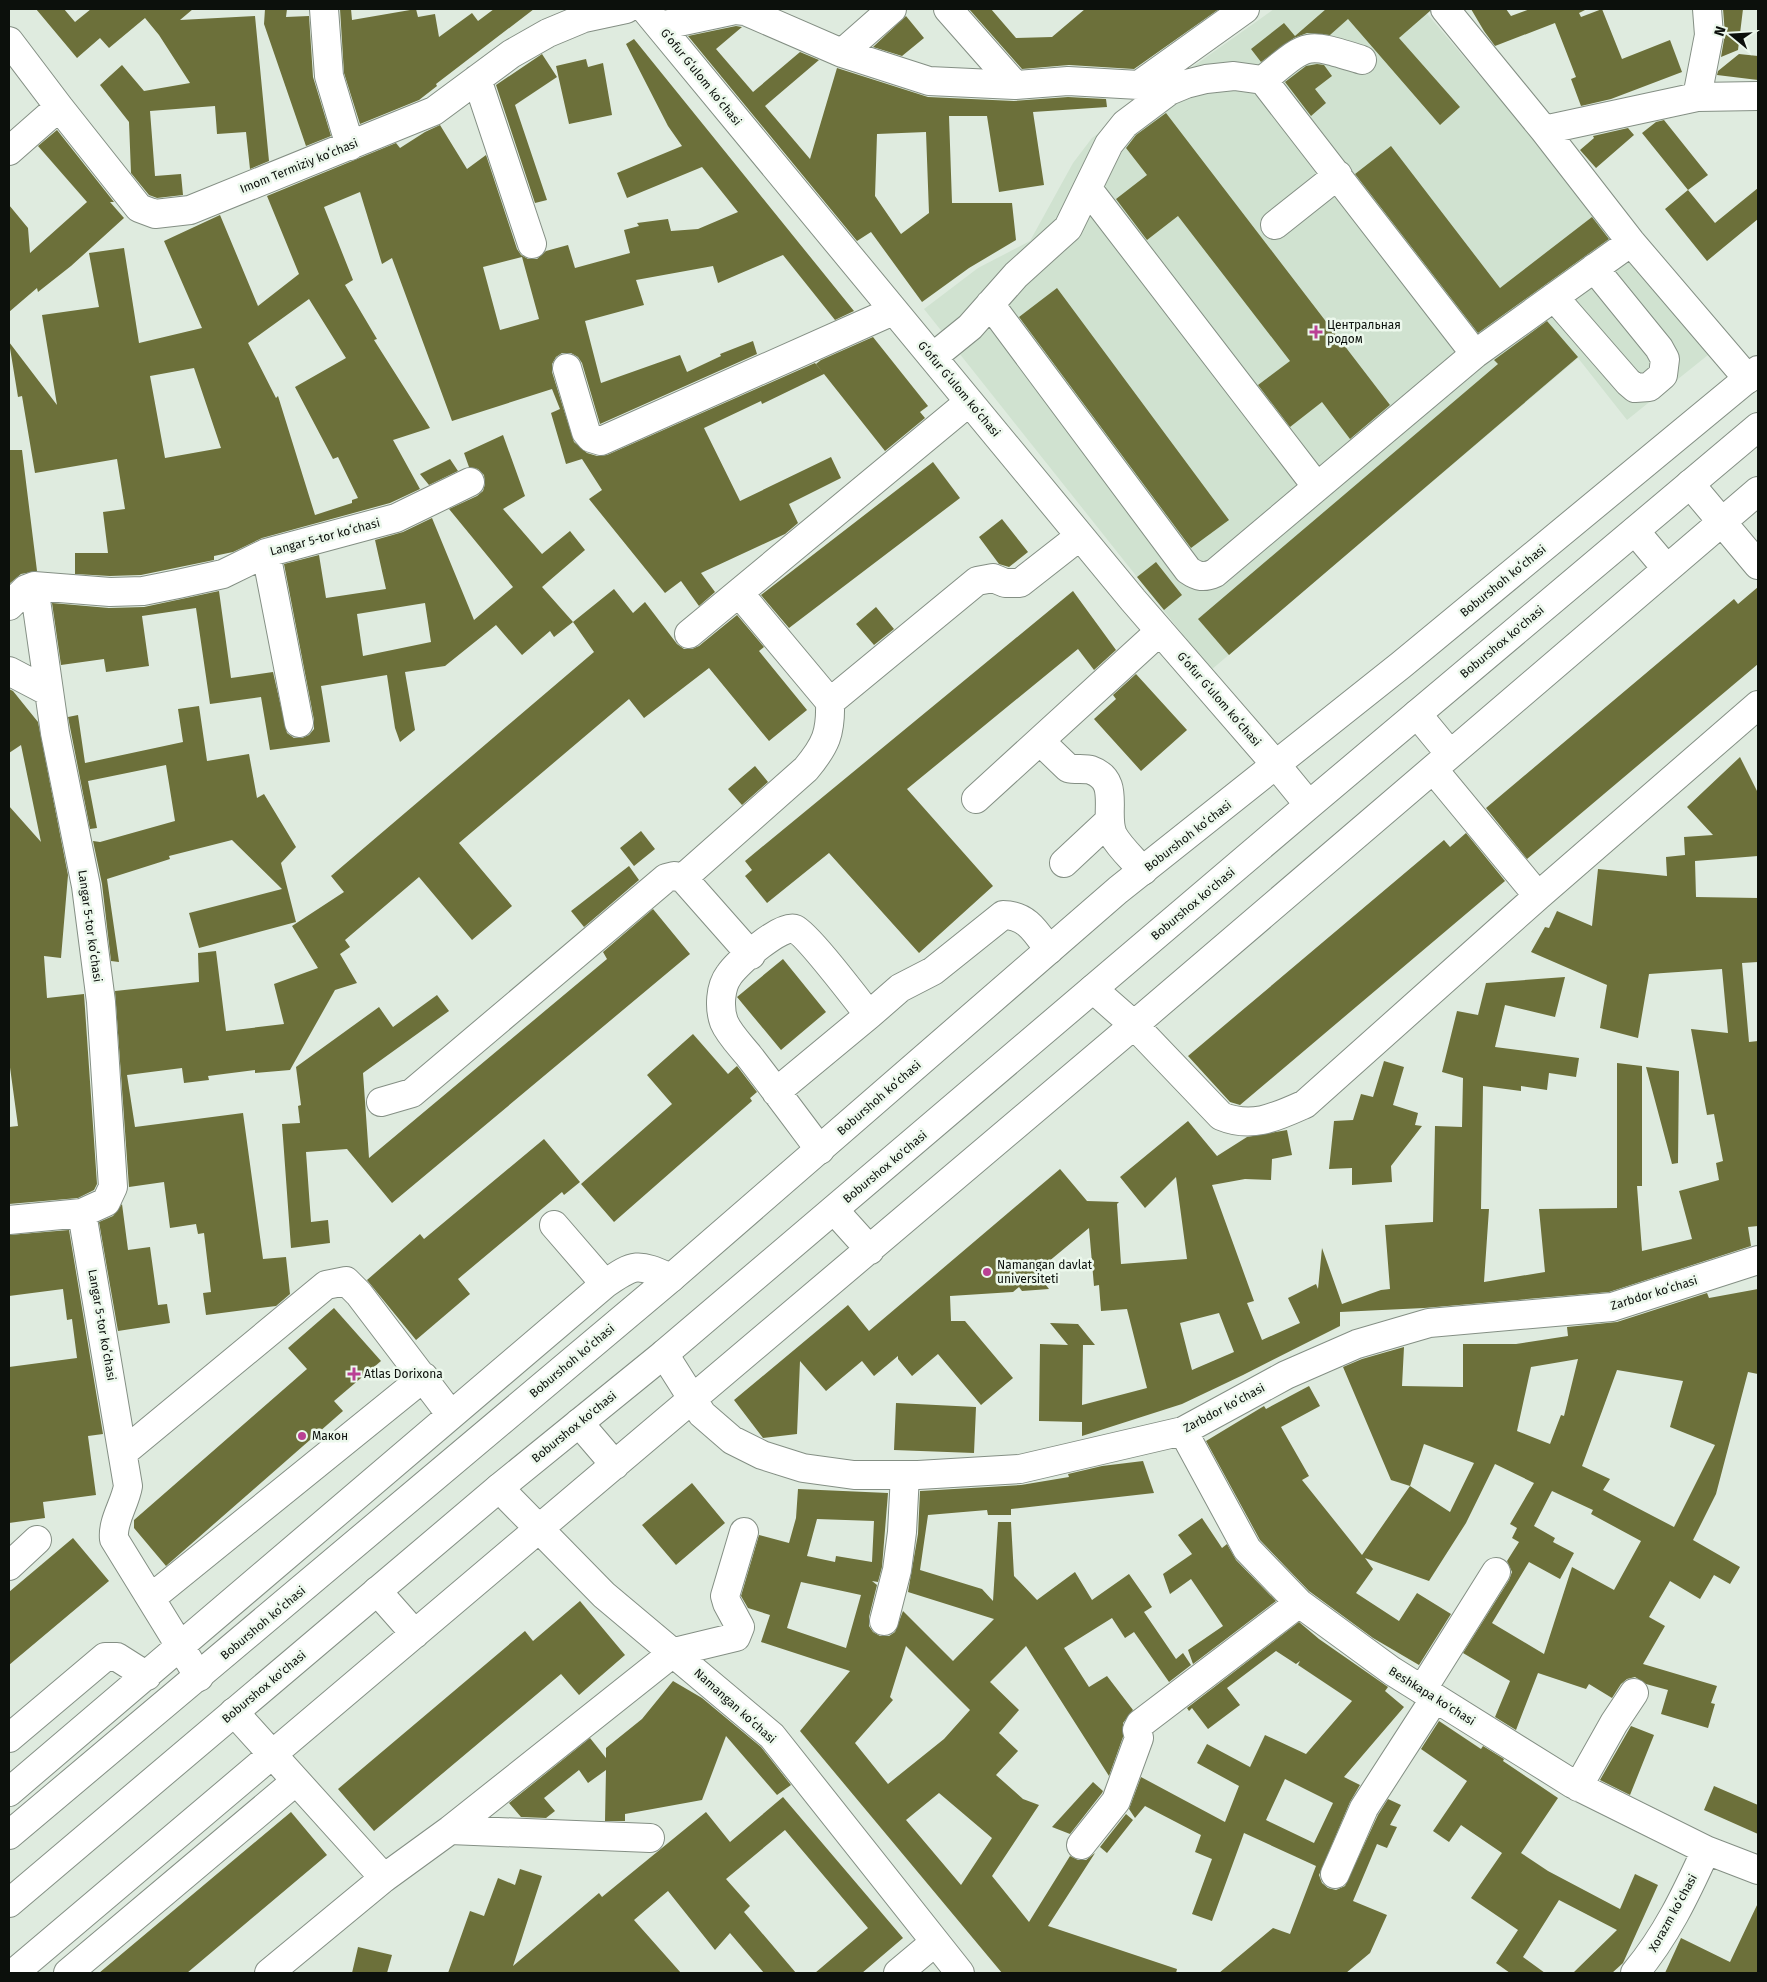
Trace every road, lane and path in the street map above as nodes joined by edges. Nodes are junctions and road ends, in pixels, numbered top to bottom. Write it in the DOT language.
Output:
graph roads {
  1 [pos="324,9"];
  2 [pos="626,9"];
  3 [pos="892,9"];
  4 [pos="948,9"];
  5 [pos="1245,9"];
  6 [pos="1445,9"];
  7 [pos="1707,9"];
  8 [pos="652,17"];
  9 [pos="9,41"];
  10 [pos="842,53"];
  11 [pos="1362,60"];
  12 [pos="477,79"];
  13 [pos="1263,80"];
  14 [pos="1015,85"];
  15 [pos="1146,94"];
  16 [pos="1758,96"];
  17 [pos="1697,97"];
  18 [pos="59,106"];
  19 [pos="1544,130"];
  20 [pos="350,146"];
  21 [pos="9,151"];
  22 [pos="1338,176"];
  23 [pos="1088,189"];
  24 [pos="1275,225"];
  25 [pos="1631,242"];
  26 [pos="532,244"];
  27 [pos="1594,268"];
  28 [pos="1554,296"];
  29 [pos="990,304"];
  30 [pos="894,311"];
  31 [pos="1475,354"];
  32 [pos="933,357"];
  33 [pos="567,368"];
  34 [pos="1753,375"];
  35 [pos="969,402"];
  36 [pos="1758,427"];
  37 [pos="470,482"];
  38 [pos="1690,484"];
  39 [pos="1317,487"];
  40 [pos="1758,491"];
  41 [pos="1721,521"];
  42 [pos="1635,531"];
  43 [pos="1080,536"];
  44 [pos="266,553"];
  45 [pos="1758,565"];
  46 [pos="1666,568"];
  47 [pos="739,593"];
  48 [pos="16,596"];
  49 [pos="1160,631"];
  50 [pos="688,634"];
  51 [pos="9,671"];
  52 [pos="49,692"];
  53 [pos="830,702"];
  54 [pos="1758,705"];
  55 [pos="1417,714"];
  56 [pos="298,723"];
  57 [pos="1040,741"];
  58 [pos="1441,762"];
  59 [pos="1276,766"];
  60 [pos="976,799"];
  61 [pos="1309,805"];
  62 [pos="1109,821"];
  63 [pos="1064,863"];
  64 [pos="1143,871"];
  65 [pos="683,878"];
  66 [pos="1538,896"];
  67 [pos="1049,950"];
  68 [pos="750,955"];
  69 [pos="1093,989"];
  70 [pos="870,1015"];
  71 [pos="1134,1026"];
  72 [pos="776,1092"];
  73 [pos="381,1102"];
  74 [pos="820,1150"];
  75 [pos="834,1210"];
  76 [pos="82,1213"];
  77 [pos="9,1220"];
  78 [pos="554,1225"];
  79 [pos="870,1250"];
  80 [pos="1758,1260"];
  81 [pos="671,1278"];
  82 [pos="605,1284"];
  83 [pos="664,1354"];
  84 [pos="424,1377"];
  85 [pos="692,1399"];
  86 [pos="452,1415"];
  87 [pos="579,1423"];
  88 [pos="1183,1431"];
  89 [pos="124,1452"];
  90 [pos="615,1465"];
  91 [pos="905,1475"];
  92 [pos="499,1488"];
  93 [pos="540,1529"];
  94 [pos="744,1532"];
  95 [pos="37,1540"];
  96 [pos="9,1566"];
  97 [pos="1496,1572"];
  98 [pos="377,1591"];
  99 [pos="151,1598"];
  100 [pos="1299,1603"];
  101 [pos="884,1622"];
  102 [pos="415,1634"];
  103 [pos="181,1647"];
  104 [pos="674,1652"];
  105 [pos="147,1676"];
  106 [pos="199,1677"];
  107 [pos="1428,1694"];
  108 [pos="1634,1694"];
  109 [pos="234,1712"];
  110 [pos="9,1738"];
  111 [pos="272,1755"];
  112 [pos="296,1780"];
  113 [pos="1578,1787"];
  114 [pos="9,1792"];
  115 [pos="9,1799"];
  116 [pos="18,1828"];
  117 [pos="450,1830"];
  118 [pos="650,1838"];
  119 [pos="1081,1845"];
  120 [pos="1706,1850"];
  121 [pos="1756,1864"];
  122 [pos="1335,1874"];
  123 [pos="384,1878"];
  124 [pos="9,1903"];
  125 [pos="935,1942"];
  126 [pos="14,1973"];
  127 [pos="68,1973"];
  128 [pos="269,1973"];
  129 [pos="898,1973"];
  130 [pos="960,1973"];
  131 [pos="1635,1973"];
  1 -- 20 [label="street"];
  2 -- 12 [label="street, Imom Termiziy koʻchasi"];
  3 -- 10 [label="street"];
  4 -- 14 [label="street"];
  5 -- 15 [label="street"];
  6 -- 19 [label="street"];
  7 -- 17 [label="street"];
  8 -- 10 [label="street"];
  8 -- 30 [label="street, Gʻofur Gʻulom koʻchasi"];
  9 -- 18 [label="street, Imom Termiziy koʻchasi"];
  10 -- 14 [label="street"];
  11 -- 13 [label="street"];
  12 -- 20 [label="street, Imom Termiziy koʻchasi"];
  12 -- 26 [label="street"];
  13 -- 15 [label="street"];
  13 -- 22 [label="street"];
  14 -- 15 [label="street"];
  15 -- 23 [label="street"];
  16 -- 17 [label="street"];
  17 -- 19 [label="street"];
  18 -- 20 [label="street, Imom Termiziy koʻchasi"];
  18 -- 21 [label="street"];
  19 -- 25 [label="street"];
  22 -- 24 [label="street"];
  22 -- 31 [label="street"];
  23 -- 29 [label="street"];
  23 -- 39 [label="street"];
  25 -- 27 [label="street"];
  25 -- 34 [label="street"];
  27 -- 28 [label="street"];
  27 -- 28 [label="street"];
  28 -- 31 [label="street"];
  29 -- 32 [label="street"];
  29 -- 39 [label="street"];
  30 -- 32 [label="street, Gʻofur Gʻulom koʻchasi"];
  30 -- 33 [label="street"];
  31 -- 39 [label="street"];
  32 -- 35 [label="street, Gʻofur Gʻulom koʻchasi"];
  34 -- 59 [label="street, Boburshoh koʻchasi"];
  35 -- 43 [label="street, Gʻofur Gʻulom koʻchasi"];
  35 -- 47 [label="street"];
  36 -- 38 [label="street, Boburshox ko'chasi"];
  37 -- 44 [label="street, Langar 5-tor koʻchasi"];
  38 -- 41 [label="street"];
  38 -- 42 [label="street, Boburshox ko'chasi"];
  40 -- 41 [label="street"];
  41 -- 45 [label="street"];
  41 -- 46 [label="street"];
  42 -- 46 [label="street"];
  42 -- 55 [label="street, Boburshox ko'chasi"];
  43 -- 49 [label="street, Gʻofur Gʻulom koʻchasi"];
  43 -- 53 [label="street"];
  44 -- 48 [label="street, Langar 5-tor koʻchasi"];
  44 -- 56 [label="street"];
  46 -- 58 [label="street"];
  47 -- 50 [label="street"];
  47 -- 53 [label="street"];
  48 -- 52 [label="street, Langar 5-tor koʻchasi"];
  49 -- 57 [label="street"];
  49 -- 59 [label="street, Gʻofur Gʻulom koʻchasi"];
  51 -- 52 [label="street"];
  52 -- 76 [label="street, Langar 5-tor koʻchasi"];
  53 -- 65 [label="street"];
  54 -- 66 [label="street"];
  55 -- 58 [label="street"];
  55 -- 61 [label="street, Boburshox ko'chasi"];
  57 -- 60 [label="street"];
  57 -- 62 [label="street"];
  58 -- 66 [label="street"];
  58 -- 71 [label="street"];
  59 -- 61 [label="street, Gʻofur Gʻulom koʻchasi"];
  59 -- 64 [label="street, Boburshoh koʻchasi"];
  61 -- 69 [label="street, Boburshox ko'chasi"];
  62 -- 63 [label="street"];
  62 -- 64 [label="street"];
  64 -- 67 [label="street, Boburshoh koʻchasi"];
  65 -- 68 [label="street"];
  65 -- 73 [label="street"];
  66 -- 71 [label="street"];
  67 -- 70 [label="street"];
  67 -- 74 [label="street, Boburshoh koʻchasi"];
  68 -- 70 [label="street"];
  68 -- 72 [label="street"];
  69 -- 71 [label="street"];
  69 -- 75 [label="street, Boburshox ko'chasi"];
  70 -- 72 [label="street"];
  71 -- 79 [label="street"];
  72 -- 74 [label="street"];
  74 -- 81 [label="street, Boburshoh koʻchasi"];
  75 -- 79 [label="street"];
  75 -- 83 [label="street, Boburshox ko'chasi"];
  76 -- 77 [label="street"];
  76 -- 89 [label="street, Langar 5-tor koʻchasi"];
  78 -- 82 [label="street"];
  79 -- 85 [label="street"];
  80 -- 88 [label="street, Zarbdor koʻchasi"];
  81 -- 82 [label="street"];
  81 -- 106 [label="street, Boburshoh koʻchasi"];
  82 -- 86 [label="street"];
  83 -- 85 [label="street, Zarbdor koʻchasi"];
  83 -- 87 [label="street, Boburshox ko'chasi"];
  84 -- 86 [label="street"];
  84 -- 89 [label="street"];
  84 -- 99 [label="street"];
  85 -- 90 [label="street"];
  85 -- 91 [label="street, Zarbdor koʻchasi"];
  86 -- 103 [label="street"];
  87 -- 90 [label="street"];
  87 -- 92 [label="street, Boburshox ko'chasi"];
  88 -- 91 [label="street, Zarbdor koʻchasi"];
  88 -- 100 [label="street, Beshkapa ko'chasi"];
  89 -- 99 [label="street, Langar 5-tor koʻchasi"];
  90 -- 93 [label="street"];
  91 -- 101 [label="street"];
  92 -- 93 [label="street, Namangan koʻchasi"];
  92 -- 98 [label="street, Boburshox ko'chasi"];
  93 -- 102 [label="street"];
  93 -- 104 [label="street, Namangan koʻchasi"];
  94 -- 104 [label="street"];
  95 -- 96 [label="street"];
  97 -- 107 [label="street"];
  98 -- 102 [label="street"];
  98 -- 109 [label="street, Boburshox ko'chasi"];
  99 -- 103 [label="street, Langar 5-tor koʻchasi"];
  100 -- 107 [label="street, Beshkapa ko'chasi"];
  100 -- 119 [label="street"];
  102 -- 111 [label="street"];
  103 -- 105 [label="street"];
  103 -- 106 [label="street, Langar 5-tor koʻchasi"];
  104 -- 117 [label="street"];
  104 -- 125 [label="street, Namangan koʻchasi"];
  105 -- 110 [label="street"];
  105 -- 114 [label="street"];
  106 -- 116 [label="street, Boburshoh koʻchasi"];
  107 -- 113 [label="street, Beshkapa ko'chasi"];
  107 -- 122 [label="street"];
  108 -- 113 [label="street"];
  109 -- 111 [label="street"];
  109 -- 124 [label="street, Boburshox ko'chasi"];
  111 -- 112 [label="street"];
  111 -- 126 [label="street"];
  112 -- 123 [label="street"];
  112 -- 127 [label="street"];
  113 -- 120 [label="street, Beshkapa ko'chasi"];
  115 -- 116 [label="street"];
  117 -- 118 [label="street"];
  117 -- 123 [label="street"];
  120 -- 121 [label="street, Beshkapa ko'chasi"];
  120 -- 131 [label="street, Xorazm koʻchasi"];
  123 -- 128 [label="street"];
  125 -- 129 [label="street"];
  125 -- 130 [label="street, Namangan koʻchasi"];
}
